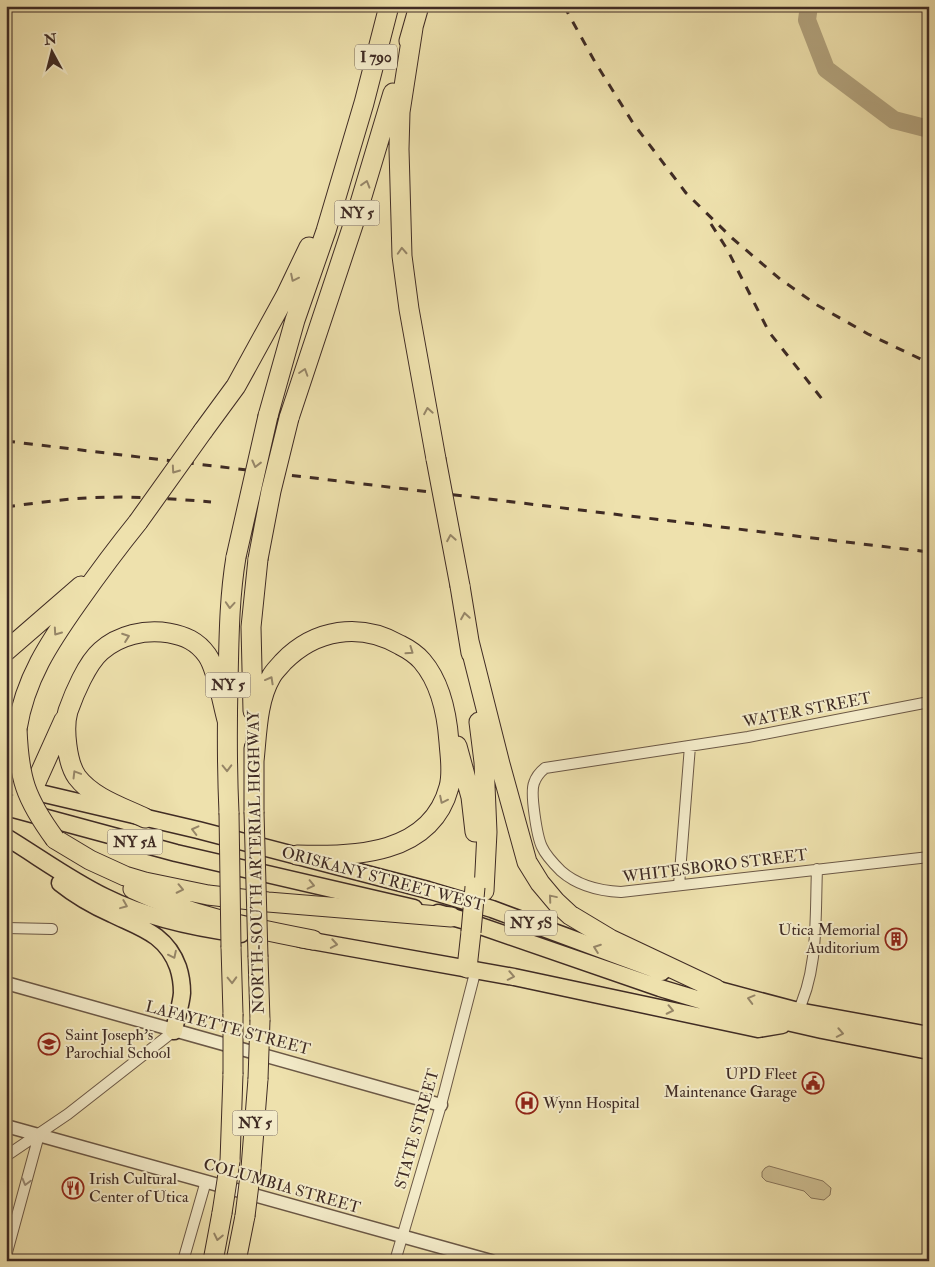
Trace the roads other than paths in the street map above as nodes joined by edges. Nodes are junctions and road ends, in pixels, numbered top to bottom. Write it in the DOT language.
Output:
graph roads {
  1 [pos="419,6"];
  2 [pos="388,9"];
  3 [pos="413,28"];
  4 [pos="364,103"];
  5 [pos="103,567"];
  6 [pos="469,641"];
  7 [pos="6,651"];
  8 [pos="929,702"];
  9 [pos="68,712"];
  10 [pos="447,719"];
  11 [pos="227,720"];
  12 [pos="690,746"];
  13 [pos="254,761"];
  14 [pos="542,770"];
  15 [pos="6,785"];
  16 [pos="32,791"];
  17 [pos="7,807"];
  18 [pos="145,818"];
  19 [pos="6,837"];
  20 [pos="55,839"];
  21 [pos="260,846"];
  22 [pos="22,847"];
  23 [pos="297,855"];
  24 [pos="929,857"];
  25 [pos="817,869"];
  26 [pos="264,874"];
  27 [pos="679,885"];
  28 [pos="480,889"];
  29 [pos="451,917"];
  30 [pos="6,928"];
  31 [pos="52,929"];
  32 [pos="313,940"];
  33 [pos="472,969"];
  34 [pos="6,983"];
  35 [pos="716,989"];
  36 [pos="795,1017"];
  37 [pos="174,1031"];
  38 [pos="929,1035"];
  39 [pos="929,1050"];
  40 [pos="441,1105"];
  41 [pos="6,1126"];
  42 [pos="39,1135"];
  43 [pos="6,1156"];
  44 [pos="206,1182"];
  45 [pos="402,1236"];
  46 [pos="6,1256"];
  47 [pos="183,1261"];
  48 [pos="213,1261"];
  49 [pos="236,1261"];
  50 [pos="395,1261"];
  51 [pos="490,1261"];
  1 -- 3 [label="highway, NORTH-SOUTH ARTERIAL HIGHWAY / NY 5"];
  2 -- 4 [label="highway, NORTH-SOUTH ARTERIAL HIGHWAY / I 790"];
  6 -- 3 [label="highway, one-way, bridge"];
  13 -- 3 [label="highway, NORTH-SOUTH ARTERIAL HIGHWAY / NY 5, one-way, bridge"];
  4 -- 5 [label="highway, one-way, bridge"];
  4 -- 11 [label="highway, NORTH-SOUTH ARTERIAL HIGHWAY / NY 5, one-way, bridge"];
  5 -- 7 [label="highway"];
  5 -- 20 [label="highway, one-way, bridge"];
  6 -- 28 [label="highway"];
  35 -- 6 [label="highway, one-way"];
  8 -- 12 [label="street, WATER STREET"];
  9 -- 11 [label="highway, one-way"];
  9 -- 16 [label="highway"];
  18 -- 9 [label="highway, one-way"];
  13 -- 10 [label="highway, one-way"];
  10 -- 23 [label="highway, one-way"];
  10 -- 28 [label="highway"];
  11 -- 48 [label="highway, NORTH-SOUTH ARTERIAL HIGHWAY / NY 5, one-way, bridge"];
  12 -- 14 [label="street, WATER STREET"];
  12 -- 27 [label="street"];
  13 -- 49 [label="highway, NORTH-SOUTH ARTERIAL HIGHWAY / NY 5, bridge"];
  14 -- 27 [label="street, WHITESBORO STREET"];
  15 -- 16 [label="main road, ORISKANY STREET WEST / NY 5A"];
  16 -- 17 [label="highway"];
  16 -- 18 [label="main road, ORISKANY STREET WEST / NY 5A"];
  17 -- 26 [label="main road, ORISKANY STREET WEST / NY 5A"];
  21 -- 18 [label="main road, ORISKANY STREET WEST / NY 5A, one-way"];
  19 -- 22 [label="main road"];
  20 -- 29 [label="highway, one-way"];
  20 -- 32 [label="highway"];
  21 -- 23 [label="main road, ORISKANY STREET WEST / NY 5S"];
  22 -- 32 [label="main road, one-way"];
  22 -- 37 [label="main road, one-way"];
  35 -- 23 [label="main road, ORISKANY STREET WEST / NY 5S, one-way"];
  24 -- 25 [label="street, WHITESBORO STREET"];
  25 -- 27 [label="street, WHITESBORO STREET"];
  25 -- 36 [label="street"];
  26 -- 29 [label="main road, ORISKANY STREET WEST / NY 5S, one-way"];
  28 -- 33 [label="highway"];
  29 -- 36 [label="main road, ORISKANY STREET WEST / NY 5S"];
  30 -- 31 [label="street"];
  32 -- 33 [label="main road, one-way"];
  33 -- 36 [label="main road, one-way"];
  33 -- 40 [label="street, STATE STREET"];
  34 -- 37 [label="street, LAFAYETTE STREET"];
  36 -- 35 [label="main road, ORISKANY STREET WEST / NY 5S, one-way"];
  36 -- 38 [label="main road, ORISKANY STREET WEST / NY 5S"];
  36 -- 39 [label="main road, ORISKANY STREET WEST / NY 5S, one-way"];
  37 -- 40 [label="street, LAFAYETTE STREET"];
  37 -- 42 [label="street"];
  40 -- 45 [label="street, STATE STREET"];
  41 -- 42 [label="street, COLUMBIA STREET"];
  42 -- 43 [label="street"];
  42 -- 44 [label="street, COLUMBIA STREET"];
  42 -- 46 [label="street, one-way"];
  44 -- 45 [label="street, COLUMBIA STREET"];
  44 -- 47 [label="street"];
  45 -- 50 [label="street, STATE STREET"];
  45 -- 51 [label="street, COLUMBIA STREET"];
}
